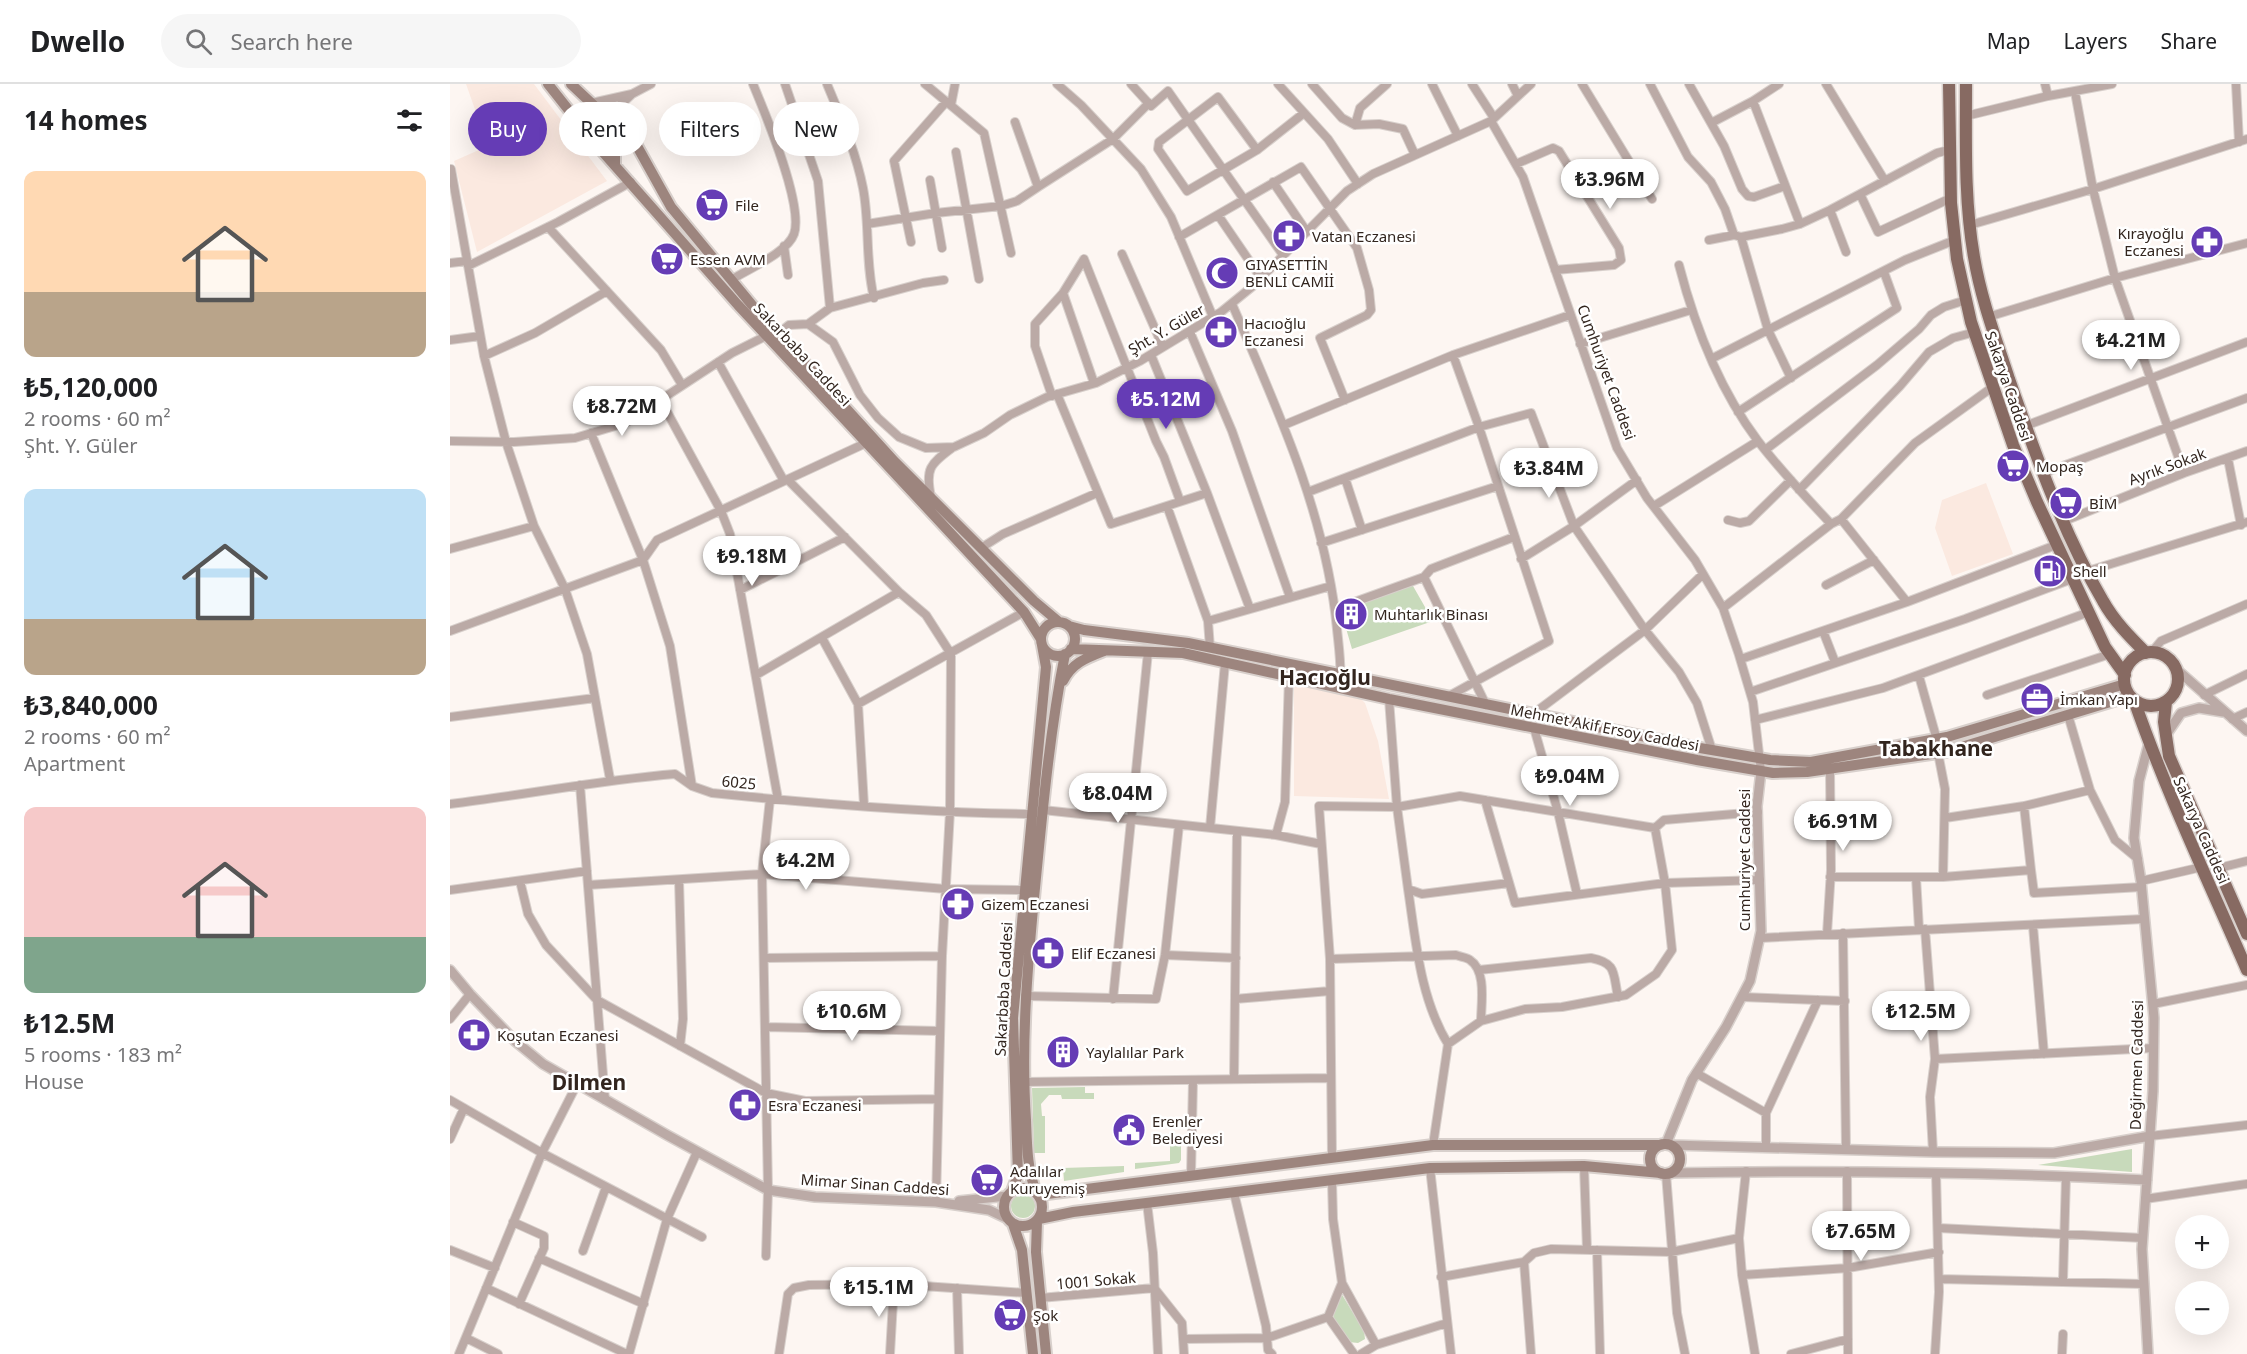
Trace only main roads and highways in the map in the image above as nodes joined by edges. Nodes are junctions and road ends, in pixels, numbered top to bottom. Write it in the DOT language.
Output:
graph roads {
  1 [pos="548,84"];
  2 [pos="571,84"];
  3 [pos="1948,84"];
  4 [pos="1966,84"];
  5 [pos="562,102"];
  6 [pos="591,102"];
  7 [pos="607,156"];
  8 [pos="615,156"];
  9 [pos="643,156"];
  10 [pos="615,165"];
  11 [pos="1064,624"];
  12 [pos="1042,642"];
  13 [pos="1107,649"];
  14 [pos="1068,652"];
  15 [pos="2149,653"];
  16 [pos="2125,679"];
  17 [pos="1058,692"];
  18 [pos="2132,698"];
  19 [pos="2166,702"];
  20 [pos="1038,812"];
  21 [pos="2247,934"];
  22 [pos="2247,970"];
  23 [pos="1666,1145"];
  24 [pos="1666,1173"];
  25 [pos="1010,1193"];
  26 [pos="1037,1193"];
  27 [pos="1038,1220"];
  28 [pos="1010,1222"];
  29 [pos="1033,1354"];
  30 [pos="1046,1354"];
  1 -- 5 [label="main road, Sakarbaba Caddesi"];
  2 -- 6 [label="main road, Sakarbaba Caddesi"];
  3 -- 16 [label="main road, Sakarya Caddesi"];
  4 -- 15 [label="main road, Sakarya Caddesi"];
  7 -- 10 [label="main road, Sakarbaba Caddesi"];
  8 -- 10 [label="main road"];
  9 -- 11 [label="main road, Sakarbaba Caddesi"];
  10 -- 12 [label="main road, Sakarbaba Caddesi"];
  11 -- 12 [label="main road"];
  11 -- 14 [label="main road"];
  11 -- 16 [label="main road, Mehmet Akif Ersoy Caddesi"];
  12 -- 14 [label="main road"];
  12 -- 20 [label="main road, Sakarbaba Caddesi"];
  13 -- 14 [label="main road, Mehmet Akif Ersoy Caddesi"];
  13 -- 17 [label="main road"];
  13 -- 18 [label="main road, Mehmet Akif Ersoy Caddesi"];
  14 -- 17 [label="main road, Sakarbaba Caddesi"];
  15 -- 16 [label="main road"];
  15 -- 19 [label="main road"];
  16 -- 18 [label="main road"];
  17 -- 20 [label="main road, Sakarbaba Caddesi"];
  18 -- 19 [label="main road"];
  18 -- 22 [label="main road, Sakarya Caddesi"];
  19 -- 21 [label="main road, Sakarya Caddesi"];
  20 -- 25 [label="main road, Sakarbaba Caddesi"];
  20 -- 26 [label="main road, Sakarbaba Caddesi"];
  23 -- 24 [label="main road"];
  23 -- 24 [label="main road"];
  23 -- 26 [label="main road"];
  24 -- 27 [label="main road"];
  25 -- 26 [label="main road"];
  25 -- 28 [label="main road"];
  26 -- 27 [label="main road"];
  27 -- 28 [label="main road"];
  27 -- 30 [label="main road"];
  28 -- 29 [label="main road"];
}
